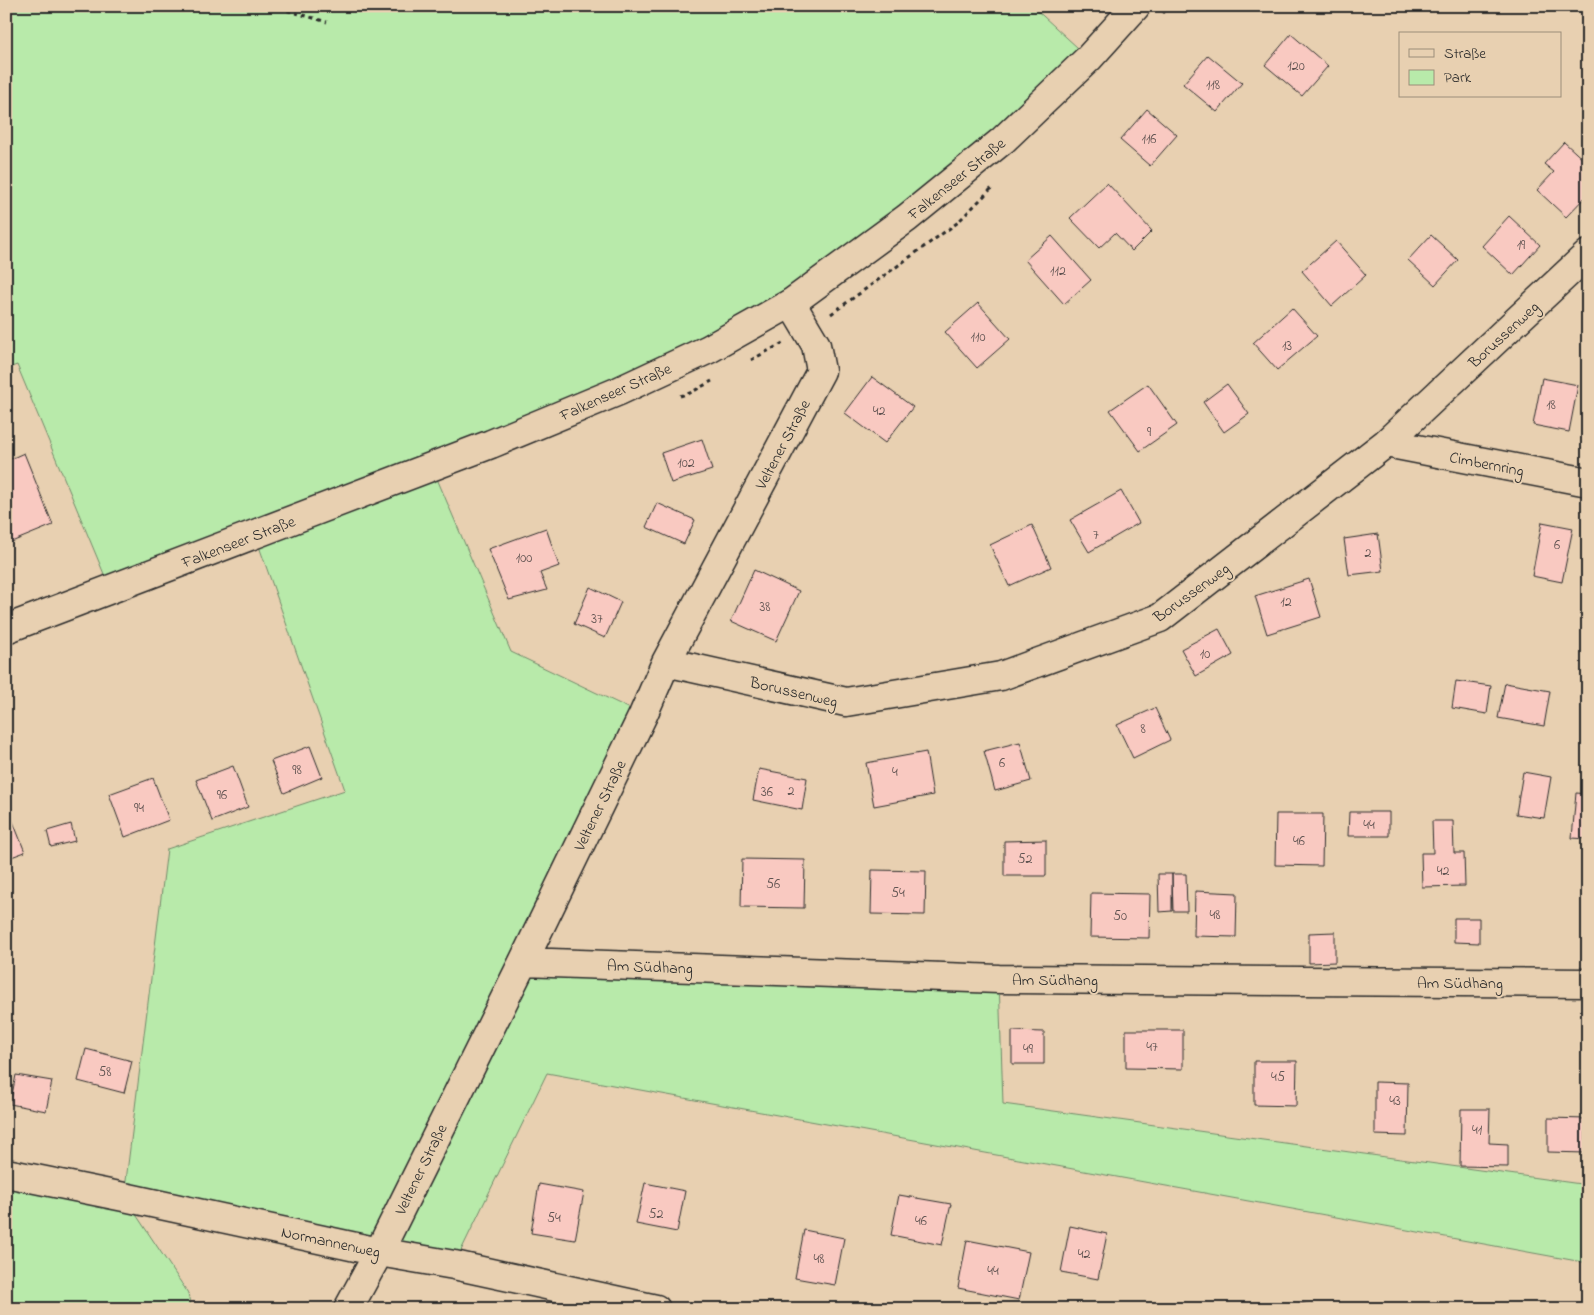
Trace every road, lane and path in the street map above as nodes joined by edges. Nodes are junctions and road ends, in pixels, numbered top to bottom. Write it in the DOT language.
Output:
graph roads {
  1 [pos="272,6"];
  2 [pos="1136,6"];
  3 [pos="327,22"];
  4 [pos="1588,254"];
  5 [pos="791,303"];
  6 [pos="1386,443"];
  7 [pos="1588,482"];
  8 [pos="6,629"];
  9 [pos="666,662"];
  10 [pos="523,962"];
  11 [pos="1588,983"];
  12 [pos="6,1173"];
  13 [pos="379,1252"];
  14 [pos="348,1309"];
  15 [pos="656,1309"];
  1 -- 3 [label="path"];
  2 -- 5 [label="street, Falkenseer Straße"];
  4 -- 6 [label="street, Borussenweg"];
  5 -- 8 [label="street, Falkenseer Straße"];
  5 -- 9 [label="street, Veltener Straße"];
  6 -- 7 [label="street, Cimbernring"];
  6 -- 9 [label="street, Borussenweg"];
  9 -- 10 [label="street, Veltener Straße"];
  10 -- 11 [label="street, Am Südhang"];
  10 -- 13 [label="street, Veltener Straße"];
  12 -- 13 [label="street, Normannenweg"];
  13 -- 14 [label="street, Veltener Straße"];
  13 -- 15 [label="street, Normannenweg"];
}
